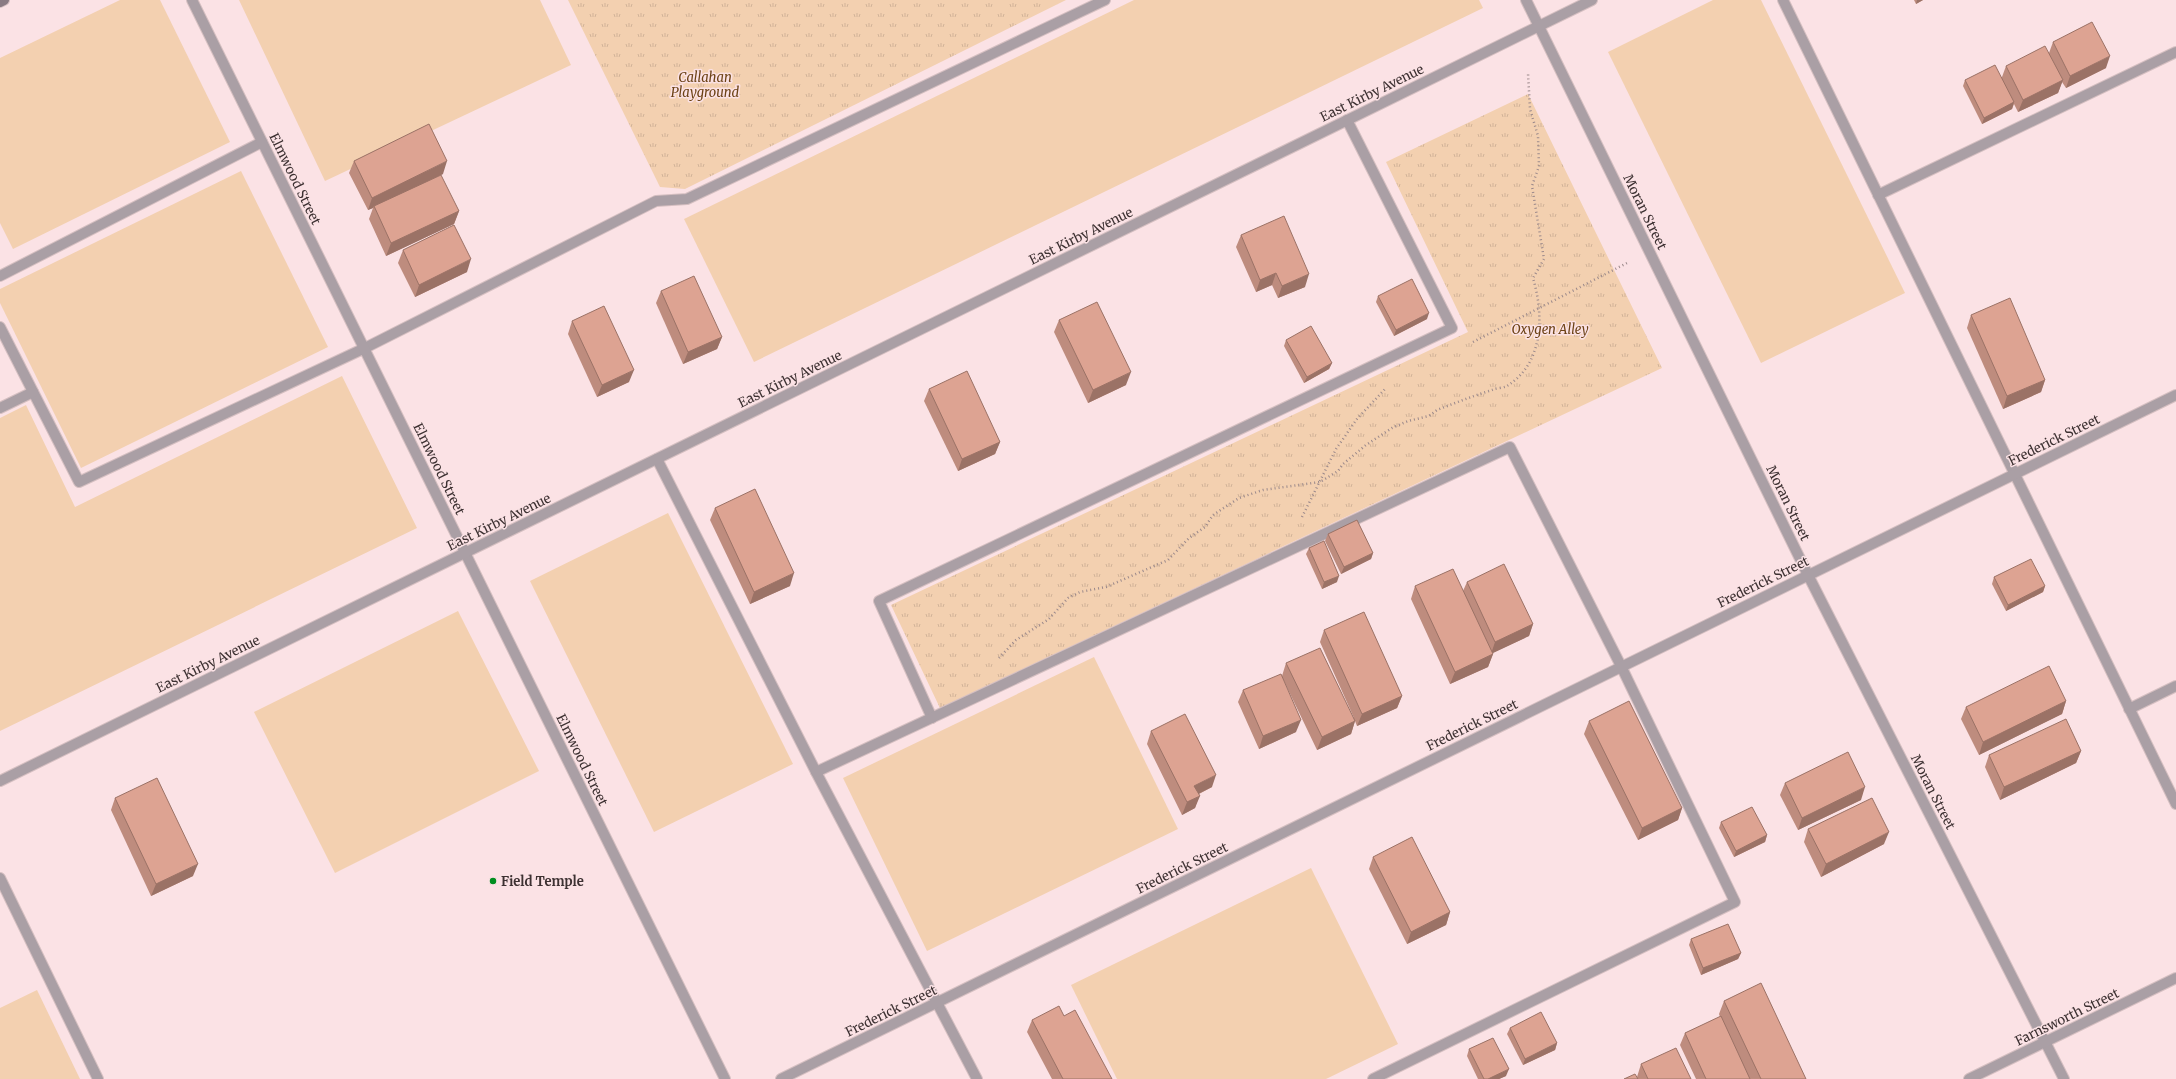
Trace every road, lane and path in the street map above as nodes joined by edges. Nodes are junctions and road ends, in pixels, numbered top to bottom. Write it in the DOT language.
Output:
graph roads {
  1 [pos="4,0"];
  2 [pos="192,0"];
  3 [pos="1105,0"];
  4 [pos="1526,0"];
  5 [pos="1592,0"];
  6 [pos="1784,0"];
  7 [pos="0,2"];
  8 [pos="1539,26"];
  9 [pos="2176,52"];
  10 [pos="1528,73"];
  11 [pos="1347,120"];
  12 [pos="262,142"];
  13 [pos="1878,195"];
  14 [pos="1650,251"];
  15 [pos="0,276"];
  16 [pos="1538,308"];
  17 [pos="0,327"];
  18 [pos="1466,346"];
  19 [pos="365,348"];
  20 [pos="1387,387"];
  21 [pos="33,392"];
  22 [pos="2176,395"];
  23 [pos="0,408"];
  24 [pos="657,459"];
  25 [pos="2014,474"];
  26 [pos="1320,482"];
  27 [pos="466,552"];
  28 [pos="1284,553"];
  29 [pos="1808,575"];
  30 [pos="997,660"];
  31 [pos="1621,666"];
  32 [pos="2176,686"];
  33 [pos="2129,709"];
  34 [pos="932,718"];
  35 [pos="816,772"];
  36 [pos="0,781"];
  37 [pos="2176,804"];
  38 [pos="0,878"];
  39 [pos="2176,978"];
  40 [pos="938,1002"];
  41 [pos="2045,1041"];
  42 [pos="98,1079"];
  43 [pos="725,1079"];
  44 [pos="781,1079"];
  45 [pos="977,1079"];
  46 [pos="1373,1079"];
  47 [pos="1969,1079"];
  48 [pos="2064,1079"];
  1 -- 7 [label="street"];
  2 -- 12 [label="street, Elmwood Street"];
  3 -- 19 [label="street"];
  4 -- 8 [label="street, Moran Street"];
  5 -- 8 [label="street, East Kirby Avenue"];
  6 -- 13 [label="street"];
  8 -- 11 [label="street, East Kirby Avenue"];
  8 -- 14 [label="street, Moran Street"];
  9 -- 13 [label="street"];
  10 -- 16 [label="path"];
  11 -- 24 [label="street, East Kirby Avenue"];
  11 -- 34 [label="street"];
  12 -- 15 [label="street"];
  12 -- 19 [label="street, Elmwood Street"];
  13 -- 25 [label="street"];
  14 -- 16 [label="path"];
  14 -- 29 [label="street, Moran Street"];
  16 -- 18 [label="path"];
  16 -- 26 [label="path"];
  17 -- 21 [label="street"];
  19 -- 21 [label="street"];
  19 -- 27 [label="street, Elmwood Street"];
  20 -- 26 [label="path"];
  21 -- 23 [label="street"];
  22 -- 25 [label="street, Frederick Street"];
  24 -- 27 [label="street, East Kirby Avenue"];
  24 -- 35 [label="street"];
  25 -- 29 [label="street, Frederick Street"];
  25 -- 33 [label="street"];
  26 -- 28 [label="path"];
  26 -- 30 [label="path"];
  27 -- 36 [label="street, East Kirby Avenue"];
  27 -- 43 [label="street, Elmwood Street"];
  28 -- 31 [label="street"];
  28 -- 34 [label="street"];
  29 -- 31 [label="street, Frederick Street"];
  29 -- 41 [label="street, Moran Street"];
  31 -- 40 [label="street, Frederick Street"];
  31 -- 46 [label="street"];
  32 -- 33 [label="street"];
  33 -- 37 [label="street"];
  34 -- 35 [label="street"];
  35 -- 40 [label="street"];
  38 -- 42 [label="street"];
  39 -- 41 [label="street, Farnsworth Street"];
  40 -- 44 [label="street, Frederick Street"];
  40 -- 45 [label="street"];
  41 -- 47 [label="street, Farnsworth Street"];
  41 -- 48 [label="street, Moran Street"];
}
